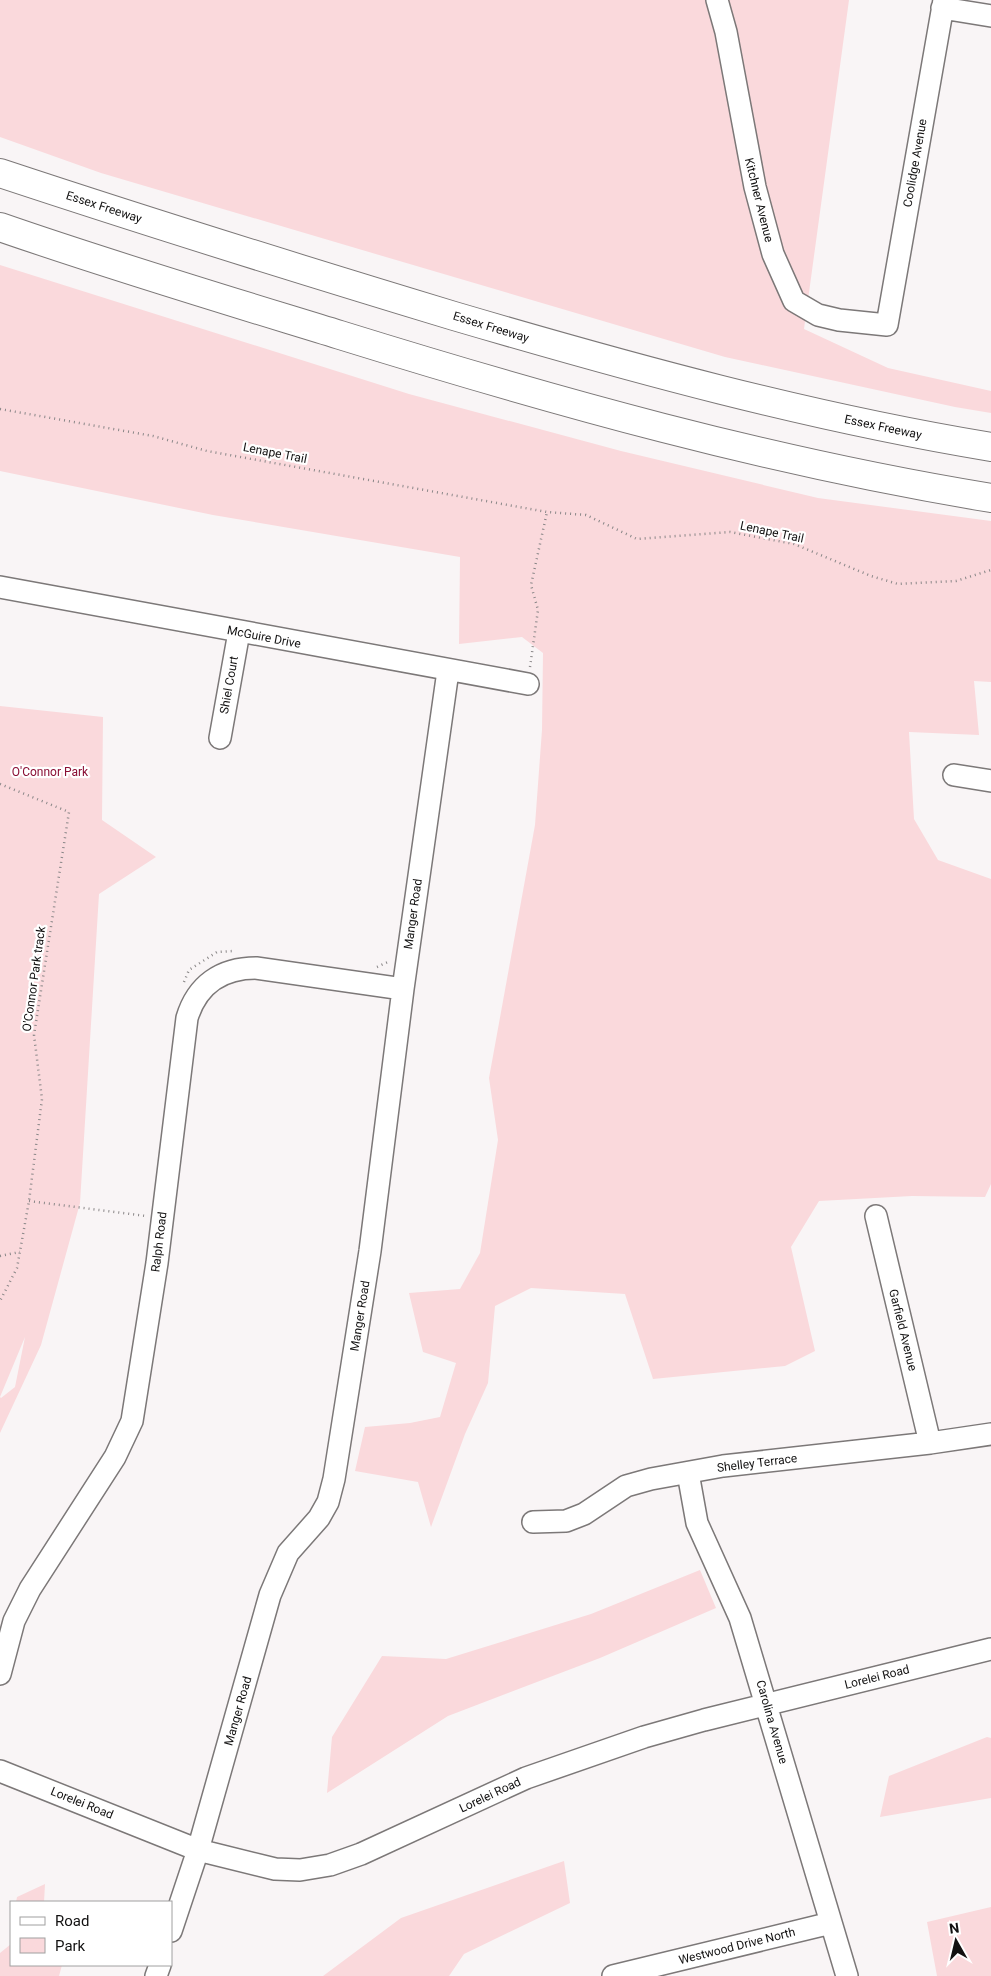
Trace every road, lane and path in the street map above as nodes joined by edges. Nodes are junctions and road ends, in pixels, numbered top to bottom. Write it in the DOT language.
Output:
graph roads {
  1 [pos="717,0"];
  2 [pos="943,4"];
  3 [pos="991,16"];
  4 [pos="0,173"];
  5 [pos="0,227"];
  6 [pos="887,325"];
  7 [pos="0,409"];
  8 [pos="991,448"];
  9 [pos="991,498"];
  10 [pos="547,512"];
  11 [pos="991,570"];
  12 [pos="0,588"];
  13 [pos="239,632"];
  14 [pos="448,671"];
  15 [pos="528,684"];
  16 [pos="220,738"];
  17 [pos="954,775"];
  18 [pos="991,781"];
  19 [pos="0,784"];
  20 [pos="403,989"];
  21 [pos="876,1216"];
  22 [pos="20,1252"];
  23 [pos="0,1256"];
  24 [pos="0,1300"];
  25 [pos="991,1434"];
  26 [pos="930,1443"];
  27 [pos="688,1473"];
  28 [pos="533,1522"];
  29 [pos="991,1649"];
  30 [pos="0,1674"];
  31 [pos="766,1704"];
  32 [pos="0,1770"];
  33 [pos="198,1850"];
  34 [pos="831,1923"];
  35 [pos="172,1928"];
  36 [pos="613,1976"];
  37 [pos="847,1976"];
  1 -- 6 [label="street, Kitchner Avenue"];
  2 -- 3 [label="street"];
  2 -- 6 [label="street, Coolidge Avenue"];
  4 -- 8 [label="highway, Essex Freeway"];
  5 -- 9 [label="highway"];
  7 -- 10 [label="path, Lenape Trail"];
  10 -- 11 [label="path, Lenape Trail"];
  10 -- 15 [label="path"];
  12 -- 13 [label="street, McGuire Drive"];
  13 -- 14 [label="street, McGuire Drive"];
  13 -- 16 [label="street, Shiel Court"];
  14 -- 15 [label="street, McGuire Drive"];
  14 -- 20 [label="street, Manger Road"];
  17 -- 18 [label="street"];
  19 -- 22 [label="path, O'Connor Park track"];
  20 -- 30 [label="street, Ralph Road"];
  20 -- 33 [label="street, Manger Road"];
  21 -- 26 [label="street, Garfield Avenue"];
  22 -- 23 [label="path"];
  22 -- 24 [label="path, O'Connor Park track"];
  25 -- 26 [label="street, Shelley Terrace"];
  26 -- 27 [label="street, Shelley Terrace"];
  27 -- 28 [label="street, Shelley Terrace"];
  27 -- 31 [label="street, Carolina Avenue"];
  29 -- 31 [label="street, Lorelei Road"];
  31 -- 33 [label="street, Lorelei Road"];
  31 -- 34 [label="street, Carolina Avenue"];
  32 -- 33 [label="street, Lorelei Road"];
  33 -- 35 [label="street, Manger Road"];
  34 -- 36 [label="street, Westwood Drive North"];
  34 -- 37 [label="street, Carolina Avenue"];
}
